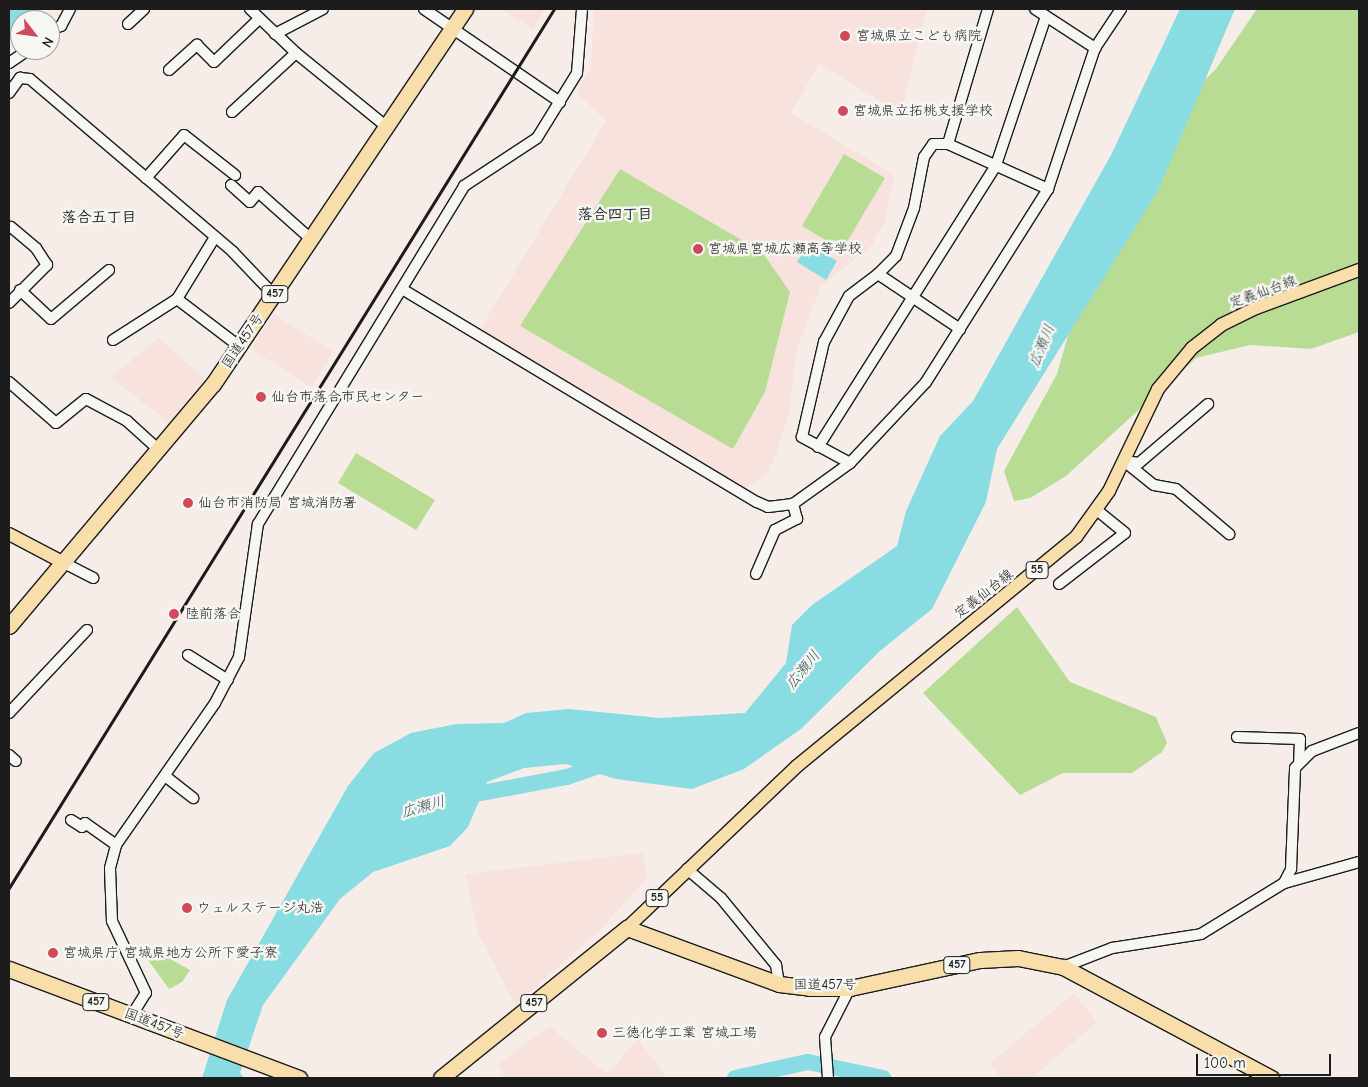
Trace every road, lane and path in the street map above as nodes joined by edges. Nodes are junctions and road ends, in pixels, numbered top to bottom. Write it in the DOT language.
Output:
graph roads {
  1 [pos="70,9"];
  2 [pos="144,9"];
  3 [pos="250,9"];
  4 [pos="323,9"];
  5 [pos="424,9"];
  6 [pos="465,9"];
  7 [pos="582,9"];
  8 [pos="988,9"];
  9 [pos="1035,9"];
  10 [pos="1121,9"];
  11 [pos="1046,16"];
  12 [pos="258,19"];
  13 [pos="128,24"];
  14 [pos="60,26"];
  15 [pos="450,30"];
  16 [pos="275,34"];
  17 [pos="1095,48"];
  18 [pos="296,53"];
  19 [pos="169,70"];
  20 [pos="9,93"];
  21 [pos="560,102"];
  22 [pos="232,112"];
  23 [pos="387,127"];
  24 [pos="948,144"];
  25 [pos="996,165"];
  26 [pos="235,175"];
  27 [pos="146,178"];
  28 [pos="231,186"];
  29 [pos="1048,189"];
  30 [pos="11,227"];
  31 [pos="215,237"];
  32 [pos="311,239"];
  33 [pos="109,270"];
  34 [pos="1359,270"];
  35 [pos="878,274"];
  36 [pos="402,289"];
  37 [pos="20,290"];
  38 [pos="274,295"];
  39 [pos="178,299"];
  40 [pos="913,301"];
  41 [pos="9,303"];
  42 [pos="960,329"];
  43 [pos="113,340"];
  44 [pos="239,346"];
  45 [pos="9,382"];
  46 [pos="1208,404"];
  47 [pos="818,447"];
  48 [pos="159,450"];
  49 [pos="1124,461"];
  50 [pos="850,463"];
  51 [pos="793,504"];
  52 [pos="1098,511"];
  53 [pos="9,534"];
  54 [pos="1230,534"];
  55 [pos="64,563"];
  56 [pos="756,574"];
  57 [pos="93,578"];
  58 [pos="1059,584"];
  59 [pos="9,626"];
  60 [pos="87,630"];
  61 [pos="188,655"];
  62 [pos="228,680"];
  63 [pos="9,713"];
  64 [pos="1359,733"];
  65 [pos="1237,737"];
  66 [pos="1298,762"];
  67 [pos="165,776"];
  68 [pos="193,798"];
  69 [pos="71,820"];
  70 [pos="116,844"];
  71 [pos="1359,862"];
  72 [pos="687,869"];
  73 [pos="1284,884"];
  74 [pos="627,928"];
  75 [pos="1063,967"];
  76 [pos="9,970"];
  77 [pos="779,984"];
  78 [pos="850,988"];
  79 [pos="132,1015"];
  80 [pos="295,1077"];
  81 [pos="441,1078"];
  82 [pos="828,1078"];
  83 [pos="1271,1078"];
  1 -- 14 [label="street"];
  2 -- 13 [label="street"];
  3 -- 12 [label="street"];
  4 -- 16 [label="street"];
  5 -- 15 [label="street"];
  6 -- 15 [label="highway, 国道457号 / 457"];
  7 -- 21 [label="street"];
  8 -- 24 [label="street"];
  9 -- 11 [label="street"];
  10 -- 17 [label="street"];
  11 -- 17 [label="street"];
  11 -- 25 [label="street"];
  12 -- 16 [label="street"];
  12 -- 19 [label="street"];
  15 -- 21 [label="street"];
  15 -- 23 [label="highway, 国道457号 / 457"];
  16 -- 18 [label="street"];
  17 -- 29 [label="street"];
  18 -- 22 [label="street"];
  18 -- 23 [label="street"];
  20 -- 27 [label="street"];
  21 -- 36 [label="street"];
  23 -- 32 [label="highway, 国道457号 / 457"];
  24 -- 25 [label="street"];
  24 -- 35 [label="street"];
  25 -- 29 [label="street"];
  25 -- 40 [label="street"];
  26 -- 27 [label="street"];
  27 -- 31 [label="street"];
  28 -- 32 [label="street"];
  29 -- 42 [label="street"];
  30 -- 37 [label="street"];
  31 -- 38 [label="street"];
  31 -- 39 [label="street"];
  32 -- 38 [label="highway, 国道457号 / 457"];
  33 -- 37 [label="street"];
  34 -- 49 [label="main road, 定義仙台線 / 55"];
  35 -- 40 [label="street"];
  35 -- 47 [label="street"];
  36 -- 51 [label="street"];
  36 -- 62 [label="street"];
  37 -- 41 [label="street"];
  38 -- 44 [label="highway, 国道457号 / 457"];
  39 -- 43 [label="street"];
  39 -- 44 [label="street"];
  40 -- 42 [label="street"];
  40 -- 47 [label="street"];
  42 -- 50 [label="street"];
  44 -- 48 [label="highway, 国道457号 / 457"];
  45 -- 48 [label="street"];
  46 -- 49 [label="street"];
  47 -- 50 [label="street"];
  48 -- 55 [label="highway, 国道457号 / 457"];
  49 -- 52 [label="main road, 定義仙台線 / 55"];
  49 -- 54 [label="street"];
  50 -- 51 [label="street"];
  51 -- 56 [label="street"];
  52 -- 58 [label="street"];
  52 -- 72 [label="main road, 定義仙台線 / 55"];
  53 -- 55 [label="main road"];
  55 -- 57 [label="street"];
  55 -- 59 [label="highway, 国道457号 / 457"];
  60 -- 63 [label="street"];
  61 -- 62 [label="street"];
  62 -- 67 [label="street"];
  64 -- 66 [label="street"];
  65 -- 66 [label="street"];
  66 -- 73 [label="street"];
  67 -- 68 [label="street"];
  67 -- 70 [label="street"];
  69 -- 70 [label="street"];
  70 -- 79 [label="street"];
  71 -- 73 [label="street"];
  72 -- 74 [label="main road, 定義仙台線 / 55"];
  72 -- 77 [label="street"];
  73 -- 75 [label="street"];
  74 -- 77 [label="highway, 国道457号 / 457"];
  74 -- 81 [label="highway, 457"];
  75 -- 78 [label="highway, 国道457号 / 457"];
  75 -- 83 [label="highway, 国道457号 / 457"];
  76 -- 79 [label="highway, 国道457号 / 457"];
  77 -- 78 [label="highway, 国道457号 / 457"];
  78 -- 82 [label="street"];
  79 -- 80 [label="highway, 国道457号 / 457"];
}
